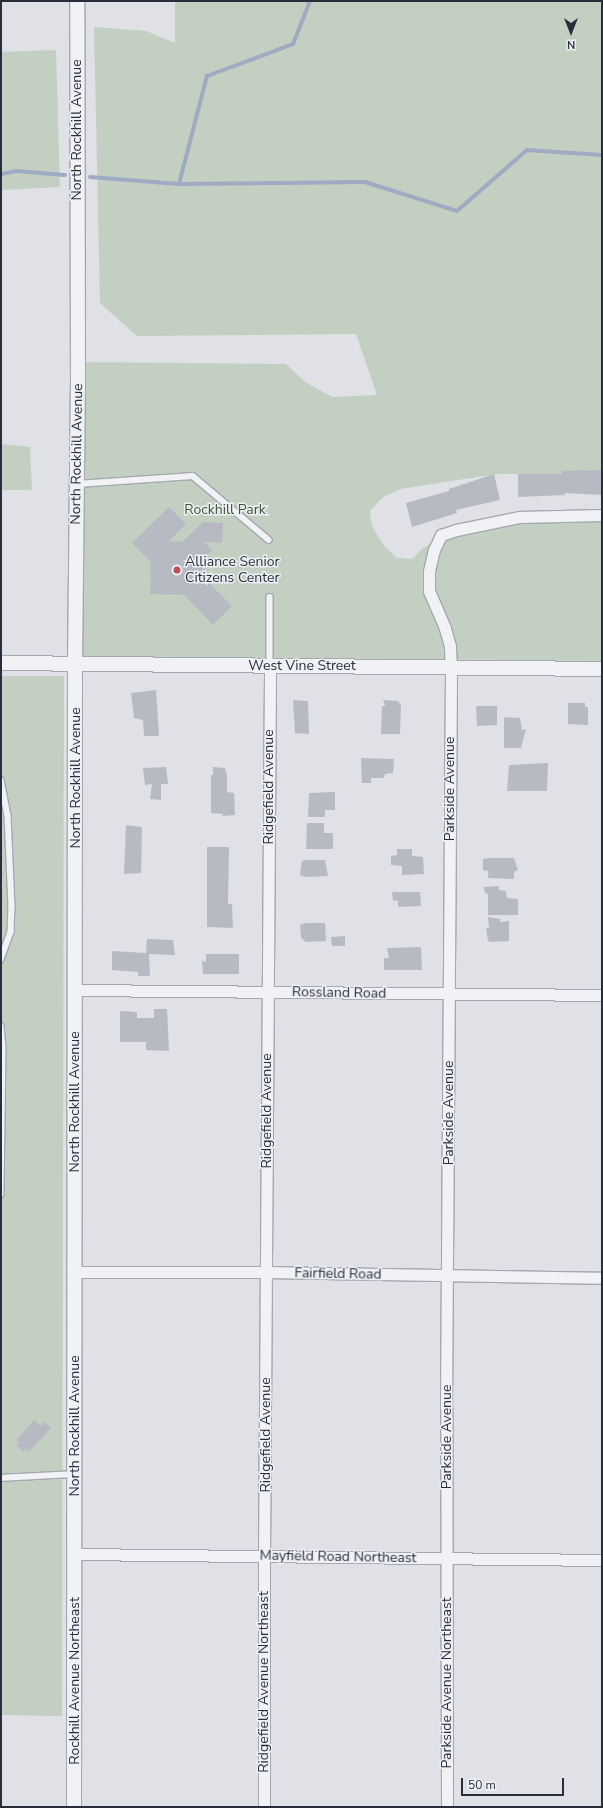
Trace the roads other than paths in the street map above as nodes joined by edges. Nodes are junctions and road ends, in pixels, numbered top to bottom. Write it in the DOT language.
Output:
graph roads {
  1 [pos="77,1"];
  2 [pos="77,484"];
  3 [pos="602,515"];
  4 [pos="269,540"];
  5 [pos="270,597"];
  6 [pos="1,663"];
  7 [pos="75,664"];
  8 [pos="270,666"];
  9 [pos="451,667"];
  10 [pos="602,669"];
  11 [pos="1,780"];
  12 [pos="1,960"];
  13 [pos="76,990"];
  14 [pos="268,992"];
  15 [pos="449,994"];
  16 [pos="602,995"];
  17 [pos="1,1026"];
  18 [pos="1,1194"];
  19 [pos="75,1272"];
  20 [pos="266,1272"];
  21 [pos="448,1277"];
  22 [pos="602,1278"];
  23 [pos="75,1474"];
  24 [pos="1,1478"];
  25 [pos="75,1554"];
  26 [pos="264,1556"];
  27 [pos="448,1558"];
  28 [pos="602,1560"];
  29 [pos="74,1807"];
  30 [pos="264,1807"];
  31 [pos="447,1807"];
  1 -- 2 [label="street, North Rockhill Avenue"];
  2 -- 4 [label="lane"];
  2 -- 7 [label="street, North Rockhill Avenue"];
  3 -- 9 [label="street, Parkside Avenue"];
  5 -- 8 [label="lane"];
  6 -- 7 [label="street, West Vine Street"];
  7 -- 8 [label="street, West Vine Street"];
  7 -- 13 [label="street, North Rockhill Avenue"];
  8 -- 9 [label="street, West Vine Street"];
  8 -- 14 [label="street, Ridgefield Avenue"];
  9 -- 10 [label="street, West Vine Street"];
  9 -- 15 [label="street, Parkside Avenue"];
  11 -- 12 [label="lane"];
  13 -- 14 [label="street, Rossland Road"];
  13 -- 19 [label="street, North Rockhill Avenue"];
  14 -- 15 [label="street, Rossland Road"];
  14 -- 20 [label="street, Ridgefield Avenue"];
  15 -- 16 [label="street, Rossland Road"];
  15 -- 21 [label="street, Parkside Avenue"];
  17 -- 18 [label="lane"];
  19 -- 20 [label="street, Fairfield Road"];
  19 -- 23 [label="street, North Rockhill Avenue"];
  20 -- 21 [label="street, Fairfield Road"];
  20 -- 26 [label="street, Ridgefield Avenue"];
  21 -- 22 [label="street, Fairfield Road"];
  21 -- 27 [label="street, Parkside Avenue"];
  23 -- 24 [label="lane"];
  23 -- 25 [label="street, North Rockhill Avenue"];
  25 -- 26 [label="street, Mayfield Road Northeast"];
  25 -- 29 [label="street, Rockhill Avenue Northeast"];
  26 -- 27 [label="street, Mayfield Road Northeast"];
  26 -- 30 [label="street, Ridgefield Avenue Northeast"];
  27 -- 28 [label="street, Mayfield Road Northeast"];
  27 -- 31 [label="street, Parkside Avenue Northeast"];
}
